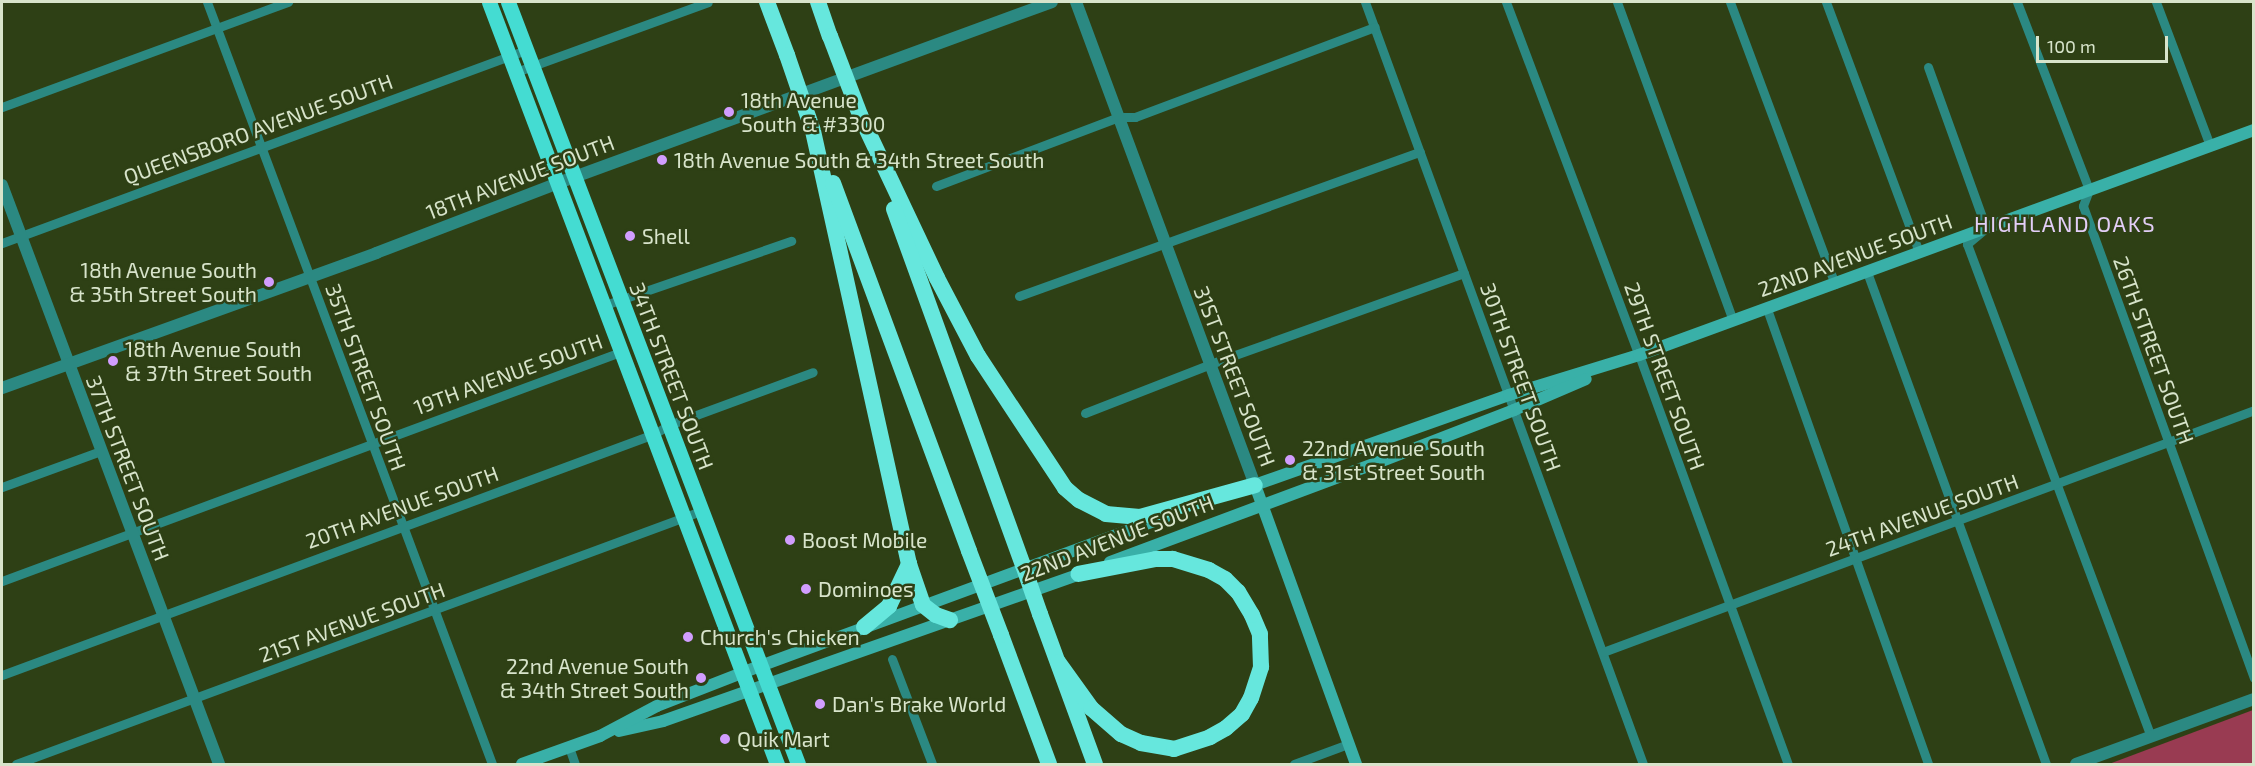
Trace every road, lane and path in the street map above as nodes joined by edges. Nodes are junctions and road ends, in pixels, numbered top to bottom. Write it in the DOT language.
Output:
graph roads {
  1 [pos="207,2"];
  2 [pos="288,2"];
  3 [pos="489,2"];
  4 [pos="508,2"];
  5 [pos="708,2"];
  6 [pos="767,2"];
  7 [pos="818,2"];
  8 [pos="1052,2"];
  9 [pos="1076,2"];
  10 [pos="1365,2"];
  11 [pos="1506,2"];
  12 [pos="1617,2"];
  13 [pos="1730,2"];
  14 [pos="1826,2"];
  15 [pos="2017,2"];
  16 [pos="2156,2"];
  17 [pos="1375,27"];
  18 [pos="217,28"];
  19 [pos="526,50"];
  20 [pos="510,56"];
  21 [pos="532,67"];
  22 [pos="1928,67"];
  23 [pos="516,72"];
  24 [pos="2,107"];
  25 [pos="860,115"];
  26 [pos="1119,117"];
  27 [pos="2253,130"];
  28 [pos="813,131"];
  29 [pos="261,146"];
  30 [pos="2210,146"];
  31 [pos="1420,152"];
  32 [pos="574,177"];
  33 [pos="558,183"];
  34 [pos="2,185"];
  35 [pos="936,186"];
  36 [pos="2089,190"];
  37 [pos="1986,228"];
  38 [pos="21,236"];
  39 [pos="791,241"];
  40 [pos="1165,242"];
  41 [pos="2,243"];
  42 [pos="1919,252"];
  43 [pos="1867,272"];
  44 [pos="1464,273"];
  45 [pos="310,277"];
  46 [pos="1835,284"];
  47 [pos="1019,296"];
  48 [pos="621,300"];
  49 [pos="605,305"];
  50 [pos="1767,309"];
  51 [pos="1733,321"];
  52 [pos="622,351"];
  53 [pos="1639,356"];
  54 [pos="67,364"];
  55 [pos="1209,365"];
  56 [pos="813,372"];
  57 [pos="2,388"];
  58 [pos="1509,395"];
  59 [pos="1514,410"];
  60 [pos="2253,410"];
  61 [pos="1085,413"];
  62 [pos="669,425"];
  63 [pos="654,434"];
  64 [pos="372,443"];
  65 [pos="2169,443"];
  66 [pos="101,451"];
  67 [pos="1255,485"];
  68 [pos="2056,485"];
  69 [pos="2,487"];
  70 [pos="1262,504"];
  71 [pos="701,511"];
  72 [pos="685,517"];
  73 [pos="1957,522"];
  74 [pos="403,526"];
  75 [pos="131,532"];
  76 [pos="1855,559"];
  77 [pos="909,564"];
  78 [pos="1078,574"];
  79 [pos="2,581"];
  80 [pos="923,605"];
  81 [pos="1730,605"];
  82 [pos="434,611"];
  83 [pos="163,616"];
  84 [pos="950,620"];
  85 [pos="864,627"];
  86 [pos="1603,652"];
  87 [pos="892,659"];
  88 [pos="1058,662"];
  89 [pos="761,665"];
  90 [pos="744,672"];
  91 [pos="2,675"];
  92 [pos="2253,678"];
  93 [pos="768,685"];
  94 [pos="750,692"];
  95 [pos="194,699"];
  96 [pos="2253,699"];
  97 [pos="600,736"];
  98 [pos="2151,737"];
  99 [pos="1348,744"];
  100 [pos="568,747"];
  101 [pos="16,765"];
  102 [pos="219,765"];
  103 [pos="492,765"];
  104 [pos="522,765"];
  105 [pos="575,765"];
  106 [pos="777,765"];
  107 [pos="798,765"];
  108 [pos="932,765"];
  109 [pos="1049,765"];
  110 [pos="1095,765"];
  111 [pos="1294,765"];
  112 [pos="1356,765"];
  113 [pos="1643,765"];
  114 [pos="1788,765"];
  115 [pos="1928,765"];
  116 [pos="2046,765"];
  117 [pos="2076,765"];
  1 -- 18 [label="street, 35TH STREET SOUTH"];
  2 -- 18 [label="street"];
  3 -- 20 [label="highway, 34TH STREET SOUTH"];
  4 -- 19 [label="highway, 34TH STREET SOUTH"];
  5 -- 21 [label="street"];
  6 -- 28 [label="highway, bridge"];
  7 -- 25 [label="highway, bridge"];
  8 -- 32 [label="street, 18TH AVENUE SOUTH"];
  9 -- 26 [label="street, 31ST STREET SOUTH"];
  10 -- 17 [label="street, 30TH STREET SOUTH"];
  11 -- 53 [label="street, 29TH STREET SOUTH"];
  12 -- 51 [label="street"];
  13 -- 46 [label="street"];
  14 -- 42 [label="street"];
  15 -- 36 [label="street, 26TH STREET SOUTH"];
  16 -- 30 [label="street"];
  17 -- 26 [label="street"];
  17 -- 31 [label="street, 30TH STREET SOUTH"];
  18 -- 24 [label="street"];
  18 -- 29 [label="street, 35TH STREET SOUTH"];
  19 -- 20 [label="street, QUEENSBORO AVENUE SOUTH"];
  19 -- 21 [label="highway, 34TH STREET SOUTH"];
  20 -- 23 [label="highway, 34TH STREET SOUTH"];
  20 -- 29 [label="street, QUEENSBORO AVENUE SOUTH"];
  21 -- 23 [label="street"];
  21 -- 32 [label="highway, 34TH STREET SOUTH"];
  22 -- 37 [label="street"];
  23 -- 33 [label="highway, 34TH STREET SOUTH"];
  25 -- 67 [label="highway"];
  25 -- 88 [label="highway, bridge"];
  26 -- 35 [label="street"];
  26 -- 40 [label="street, 31ST STREET SOUTH"];
  27 -- 30 [label="main road, 22ND AVENUE SOUTH"];
  28 -- 77 [label="highway"];
  28 -- 109 [label="highway, bridge"];
  29 -- 38 [label="street, QUEENSBORO AVENUE SOUTH"];
  29 -- 45 [label="street, 35TH STREET SOUTH"];
  30 -- 36 [label="main road, 22ND AVENUE SOUTH"];
  31 -- 40 [label="street"];
  31 -- 44 [label="street, 30TH STREET SOUTH"];
  32 -- 33 [label="street, 18TH AVENUE SOUTH"];
  32 -- 48 [label="highway, 34TH STREET SOUTH"];
  33 -- 45 [label="street, 18TH AVENUE SOUTH"];
  33 -- 49 [label="highway, 34TH STREET SOUTH"];
  34 -- 38 [label="street, 37TH STREET SOUTH"];
  36 -- 37 [label="main road, 22ND AVENUE SOUTH"];
  36 -- 65 [label="street, 26TH STREET SOUTH"];
  37 -- 42 [label="main road, 22ND AVENUE SOUTH"];
  37 -- 68 [label="street"];
  38 -- 41 [label="street, QUEENSBORO AVENUE SOUTH"];
  38 -- 54 [label="street, 37TH STREET SOUTH"];
  39 -- 48 [label="street, 19TH AVENUE SOUTH"];
  40 -- 47 [label="street"];
  40 -- 55 [label="street, 31ST STREET SOUTH"];
  42 -- 43 [label="main road, 22ND AVENUE SOUTH"];
  43 -- 46 [label="main road, 22ND AVENUE SOUTH"];
  43 -- 73 [label="street"];
  44 -- 55 [label="street"];
  44 -- 58 [label="street, 30TH STREET SOUTH"];
  45 -- 54 [label="street, 18TH AVENUE SOUTH"];
  45 -- 64 [label="street, 35TH STREET SOUTH"];
  46 -- 50 [label="main road, 22ND AVENUE SOUTH"];
  48 -- 49 [label="street, 19TH AVENUE SOUTH"];
  48 -- 62 [label="highway, 34TH STREET SOUTH"];
  49 -- 52 [label="highway, 34TH STREET SOUTH"];
  50 -- 51 [label="main road, 22ND AVENUE SOUTH"];
  50 -- 76 [label="street"];
  51 -- 53 [label="main road, 22ND AVENUE SOUTH"];
  52 -- 63 [label="highway, 34TH STREET SOUTH"];
  52 -- 64 [label="street, 19TH AVENUE SOUTH"];
  53 -- 58 [label="main road, 22ND AVENUE SOUTH"];
  53 -- 59 [label="main road, 22ND AVENUE SOUTH"];
  53 -- 81 [label="street, 29TH STREET SOUTH"];
  54 -- 57 [label="street, 18TH AVENUE SOUTH"];
  54 -- 66 [label="street, 37TH STREET SOUTH"];
  55 -- 61 [label="street"];
  55 -- 67 [label="street, 31ST STREET SOUTH"];
  56 -- 62 [label="street, 20TH AVENUE SOUTH"];
  58 -- 59 [label="street, 30TH STREET SOUTH"];
  58 -- 67 [label="main road, 22ND AVENUE SOUTH"];
  59 -- 70 [label="main road, 22ND AVENUE SOUTH"];
  59 -- 86 [label="street, 30TH STREET SOUTH"];
  60 -- 65 [label="street, 24TH AVENUE SOUTH"];
  62 -- 63 [label="street, 20TH AVENUE SOUTH"];
  62 -- 71 [label="highway, 34TH STREET SOUTH"];
  63 -- 72 [label="highway, 34TH STREET SOUTH"];
  63 -- 74 [label="street, 20TH AVENUE SOUTH"];
  64 -- 74 [label="street, 35TH STREET SOUTH"];
  64 -- 75 [label="street, 19TH AVENUE SOUTH"];
  65 -- 68 [label="street, 24TH AVENUE SOUTH"];
  65 -- 92 [label="street, 26TH STREET SOUTH"];
  66 -- 69 [label="street"];
  66 -- 75 [label="street, 37TH STREET SOUTH"];
  67 -- 70 [label="main road, 31ST STREET SOUTH"];
  67 -- 80 [label="main road, 22ND AVENUE SOUTH"];
  68 -- 73 [label="street, 24TH AVENUE SOUTH"];
  68 -- 98 [label="street"];
  70 -- 78 [label="main road, 22ND AVENUE SOUTH"];
  70 -- 99 [label="main road, 31ST STREET SOUTH"];
  71 -- 72 [label="street, 21ST AVENUE SOUTH"];
  71 -- 89 [label="highway, 34TH STREET SOUTH"];
  72 -- 82 [label="street, 21ST AVENUE SOUTH"];
  72 -- 90 [label="highway, 34TH STREET SOUTH"];
  73 -- 76 [label="street, 24TH AVENUE SOUTH"];
  73 -- 116 [label="street"];
  74 -- 82 [label="street, 35TH STREET SOUTH"];
  74 -- 83 [label="street, 20TH AVENUE SOUTH"];
  75 -- 79 [label="street, 19TH AVENUE SOUTH"];
  75 -- 83 [label="street, 37TH STREET SOUTH"];
  76 -- 81 [label="street, 24TH AVENUE SOUTH"];
  76 -- 115 [label="street"];
  77 -- 80 [label="highway"];
  77 -- 85 [label="highway"];
  78 -- 84 [label="main road, 22ND AVENUE SOUTH"];
  78 -- 88 [label="highway"];
  80 -- 84 [label="highway"];
  80 -- 85 [label="main road, 22ND AVENUE SOUTH"];
  81 -- 86 [label="street, 24TH AVENUE SOUTH"];
  81 -- 114 [label="street, 29TH STREET SOUTH"];
  82 -- 95 [label="street, 21ST AVENUE SOUTH"];
  82 -- 103 [label="street, 35TH STREET SOUTH"];
  83 -- 91 [label="street, 20TH AVENUE SOUTH"];
  83 -- 95 [label="street, 37TH STREET SOUTH"];
  84 -- 93 [label="main road, 22ND AVENUE SOUTH"];
  85 -- 89 [label="main road, 22ND AVENUE SOUTH"];
  86 -- 113 [label="street, 30TH STREET SOUTH"];
  87 -- 108 [label="street"];
  88 -- 110 [label="highway"];
  89 -- 90 [label="main road, 22ND AVENUE SOUTH"];
  89 -- 93 [label="highway, 34TH STREET SOUTH"];
  90 -- 94 [label="highway, 34TH STREET SOUTH"];
  90 -- 97 [label="main road, 22ND AVENUE SOUTH"];
  93 -- 94 [label="main road, 22ND AVENUE SOUTH"];
  93 -- 107 [label="highway, 34TH STREET SOUTH"];
  94 -- 97 [label="main road, 22ND AVENUE SOUTH"];
  94 -- 106 [label="highway, 34TH STREET SOUTH"];
  95 -- 101 [label="street, 21ST AVENUE SOUTH"];
  95 -- 102 [label="street, 37TH STREET SOUTH"];
  96 -- 98 [label="street"];
  97 -- 100 [label="main road, 22ND AVENUE SOUTH"];
  98 -- 117 [label="street"];
  99 -- 111 [label="street"];
  99 -- 112 [label="main road, 31ST STREET SOUTH"];
  100 -- 104 [label="main road, 22ND AVENUE SOUTH"];
  100 -- 105 [label="street"];
}
